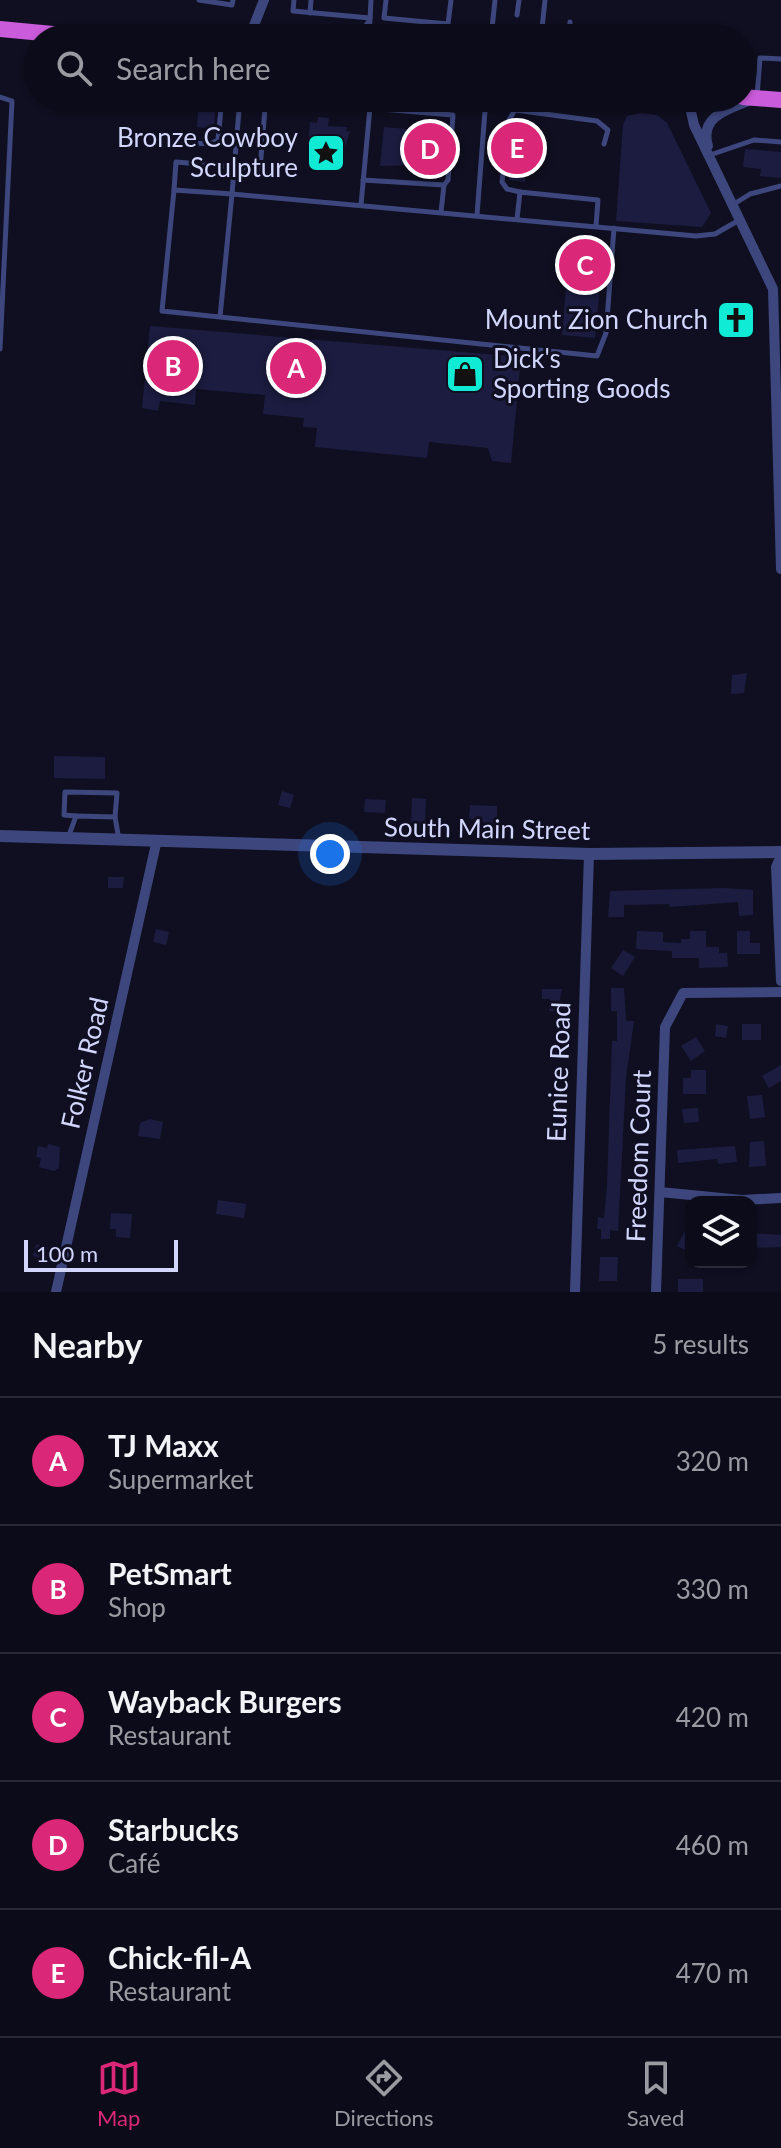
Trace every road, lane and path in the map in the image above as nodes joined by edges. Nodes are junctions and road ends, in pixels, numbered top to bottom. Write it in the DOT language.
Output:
graph roads {
  1 [pos="199,0"];
  2 [pos="233,0"];
  3 [pos="264,0"];
  4 [pos="294,0"];
  5 [pos="311,0"];
  6 [pos="371,0"];
  7 [pos="386,0"];
  8 [pos="451,0"];
  9 [pos="495,0"];
  10 [pos="519,0"];
  11 [pos="545,0"];
  12 [pos="310,13"];
  13 [pos="517,15"];
  14 [pos="370,19"];
  15 [pos="255,24"];
  16 [pos="367,24"];
  17 [pos="370,24"];
  18 [pos="492,24"];
  19 [pos="542,24"];
  20 [pos="0,29"];
  21 [pos="24,31"];
  22 [pos="781,59"];
  23 [pos="757,70"];
  24 [pos="0,97"];
  25 [pos="757,98"];
  26 [pos="781,100"];
  27 [pos="221,112"];
  28 [pos="239,112"];
  29 [pos="265,112"];
  30 [pos="370,112"];
  31 [pos="422,112"];
  32 [pos="485,112"];
  33 [pos="514,112"];
  34 [pos="529,112"];
  35 [pos="691,112"];
  36 [pos="721,112"];
  37 [pos="178,142"];
  38 [pos="781,142"];
  39 [pos="604,144"];
  40 [pos="710,155"];
  41 [pos="234,167"];
  42 [pos="363,180"];
  43 [pos="444,185"];
  44 [pos="781,186"];
  45 [pos="174,190"];
  46 [pos="520,192"];
  47 [pos="232,194"];
  48 [pos="734,204"];
  49 [pos="361,205"];
  50 [pos="441,212"];
  51 [pos="477,215"];
  52 [pos="517,219"];
  53 [pos="742,219"];
  54 [pos="596,226"];
  55 [pos="614,228"];
  56 [pos="220,317"];
  57 [pos="0,349"];
  58 [pos="780,458"];
  59 [pos="781,569"];
  60 [pos="76,816"];
  61 [pos="115,817"];
  62 [pos="0,836"];
  63 [pos="68,838"];
  64 [pos="119,841"];
  65 [pos="156,844"];
  66 [pos="589,854"];
  67 [pos="781,854"];
  68 [pos="781,981"];
  69 [pos="781,992"];
  70 [pos="660,1192"];
  71 [pos="781,1198"];
  72 [pos="56,1292"];
  73 [pos="575,1292"];
  74 [pos="656,1292"];
  1 -- 2 [label="lane"];
  3 -- 15 [label="street"];
  4 -- 12 [label="lane"];
  5 -- 12 [label="lane"];
  6 -- 14 [label="lane"];
  7 -- 8 [label="lane"];
  9 -- 18 [label="lane"];
  10 -- 13 [label="lane"];
  11 -- 19 [label="lane"];
  12 -- 14 [label="lane"];
  14 -- 16 [label="lane"];
  14 -- 17 [label="lane"];
  20 -- 21 [label="highway"];
  22 -- 23 [label="lane"];
  24 -- 57 [label="lane"];
  25 -- 26 [label="highway"];
  27 -- 37 [label="lane"];
  28 -- 41 [label="lane"];
  29 -- 41 [label="lane"];
  30 -- 42 [label="lane"];
  31 -- 43 [label="lane"];
  32 -- 51 [label="lane"];
  33 -- 46 [label="lane"];
  34 -- 39 [label="lane"];
  35 -- 40 [label="street"];
  36 -- 40 [label="street"];
  38 -- 40 [label="lane"];
  40 -- 48 [label="street"];
  41 -- 45 [label="lane"];
  41 -- 47 [label="lane"];
  42 -- 43 [label="lane"];
  42 -- 49 [label="lane"];
  43 -- 50 [label="lane"];
  44 -- 48 [label="lane"];
  45 -- 47 [label="lane"];
  45 -- 56 [label="lane"];
  46 -- 52 [label="lane"];
  46 -- 54 [label="lane"];
  47 -- 49 [label="lane"];
  47 -- 56 [label="lane"];
  48 -- 53 [label="street"];
  49 -- 50 [label="lane"];
  50 -- 51 [label="lane"];
  51 -- 52 [label="lane"];
  52 -- 54 [label="lane"];
  53 -- 55 [label="lane"];
  53 -- 58 [label="street"];
  54 -- 55 [label="lane"];
  55 -- 56 [label="lane"];
  58 -- 59 [label="street"];
  60 -- 61 [label="lane"];
  60 -- 61 [label="lane"];
  60 -- 63 [label="lane"];
  61 -- 64 [label="lane"];
  62 -- 63 [label="street, South Main Street"];
  63 -- 64 [label="street, South Main Street"];
  64 -- 65 [label="street, South Main Street"];
  65 -- 66 [label="street, South Main Street"];
  65 -- 72 [label="street, Folker Road"];
  66 -- 67 [label="street, South Main Street"];
  66 -- 73 [label="street, Eunice Road"];
  67 -- 68 [label="street"];
  69 -- 70 [label="street, Freedom Court"];
  70 -- 71 [label="street"];
  70 -- 74 [label="street, Freedom Court"];
}
